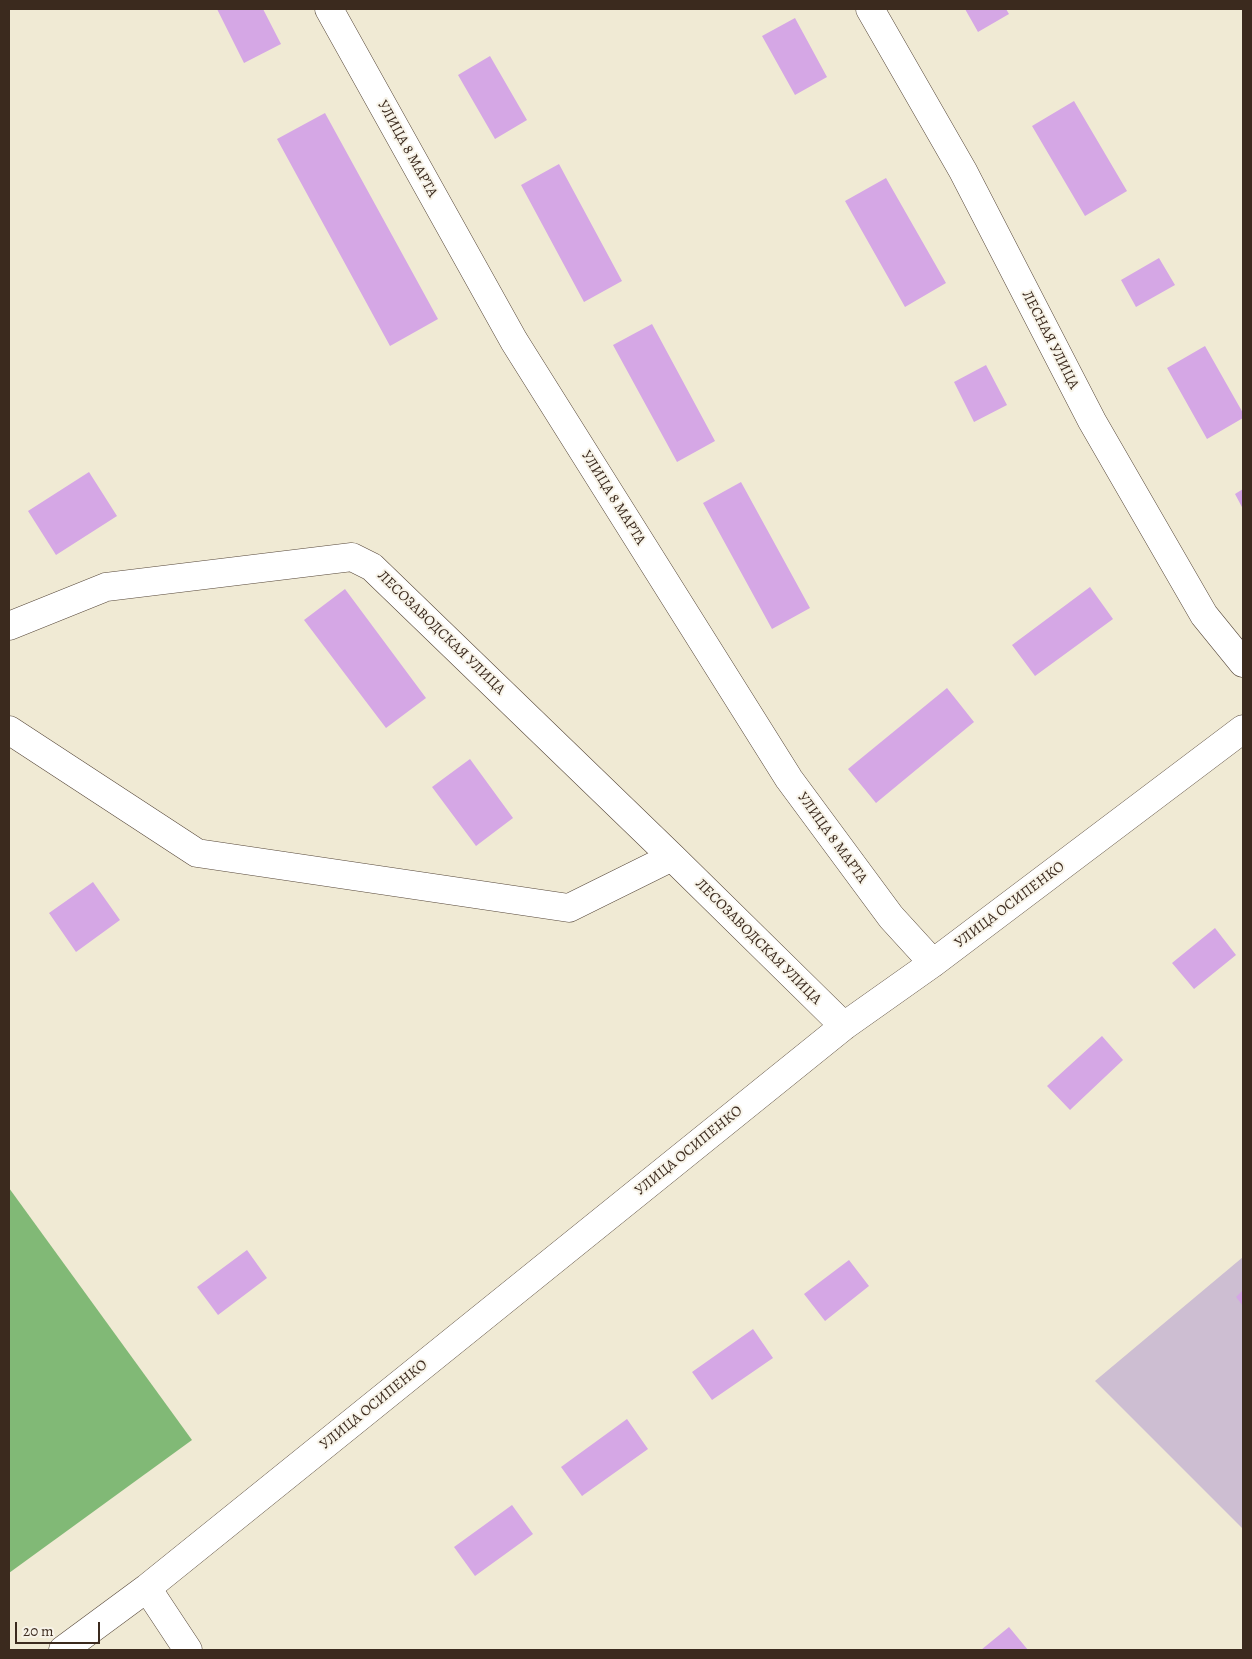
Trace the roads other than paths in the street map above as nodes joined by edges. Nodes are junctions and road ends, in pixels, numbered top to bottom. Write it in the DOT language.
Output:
graph roads {
  1 [pos="329,9"];
  2 [pos="870,9"];
  3 [pos="9,626"];
  4 [pos="1243,664"];
  5 [pos="1243,729"];
  6 [pos="9,730"];
  7 [pos="672,857"];
  8 [pos="933,964"];
  9 [pos="844,1026"];
  10 [pos="147,1588"];
  11 [pos="63,1650"];
  12 [pos="188,1650"];
  1 -- 8 [label="street, УЛИЦА 8 МАРТА"];
  2 -- 4 [label="street, ЛЕСНАЯ УЛИЦА"];
  3 -- 7 [label="street, ЛЕСОЗАВОДСКАЯ УЛИЦА"];
  5 -- 8 [label="street, УЛИЦА ОСИПЕНКО"];
  6 -- 7 [label="street"];
  7 -- 9 [label="street, ЛЕСОЗАВОДСКАЯ УЛИЦА"];
  8 -- 9 [label="street, УЛИЦА ОСИПЕНКО"];
  9 -- 10 [label="street, УЛИЦА ОСИПЕНКО"];
  10 -- 11 [label="street, УЛИЦА ОСИПЕНКО"];
  10 -- 12 [label="street"];
}
